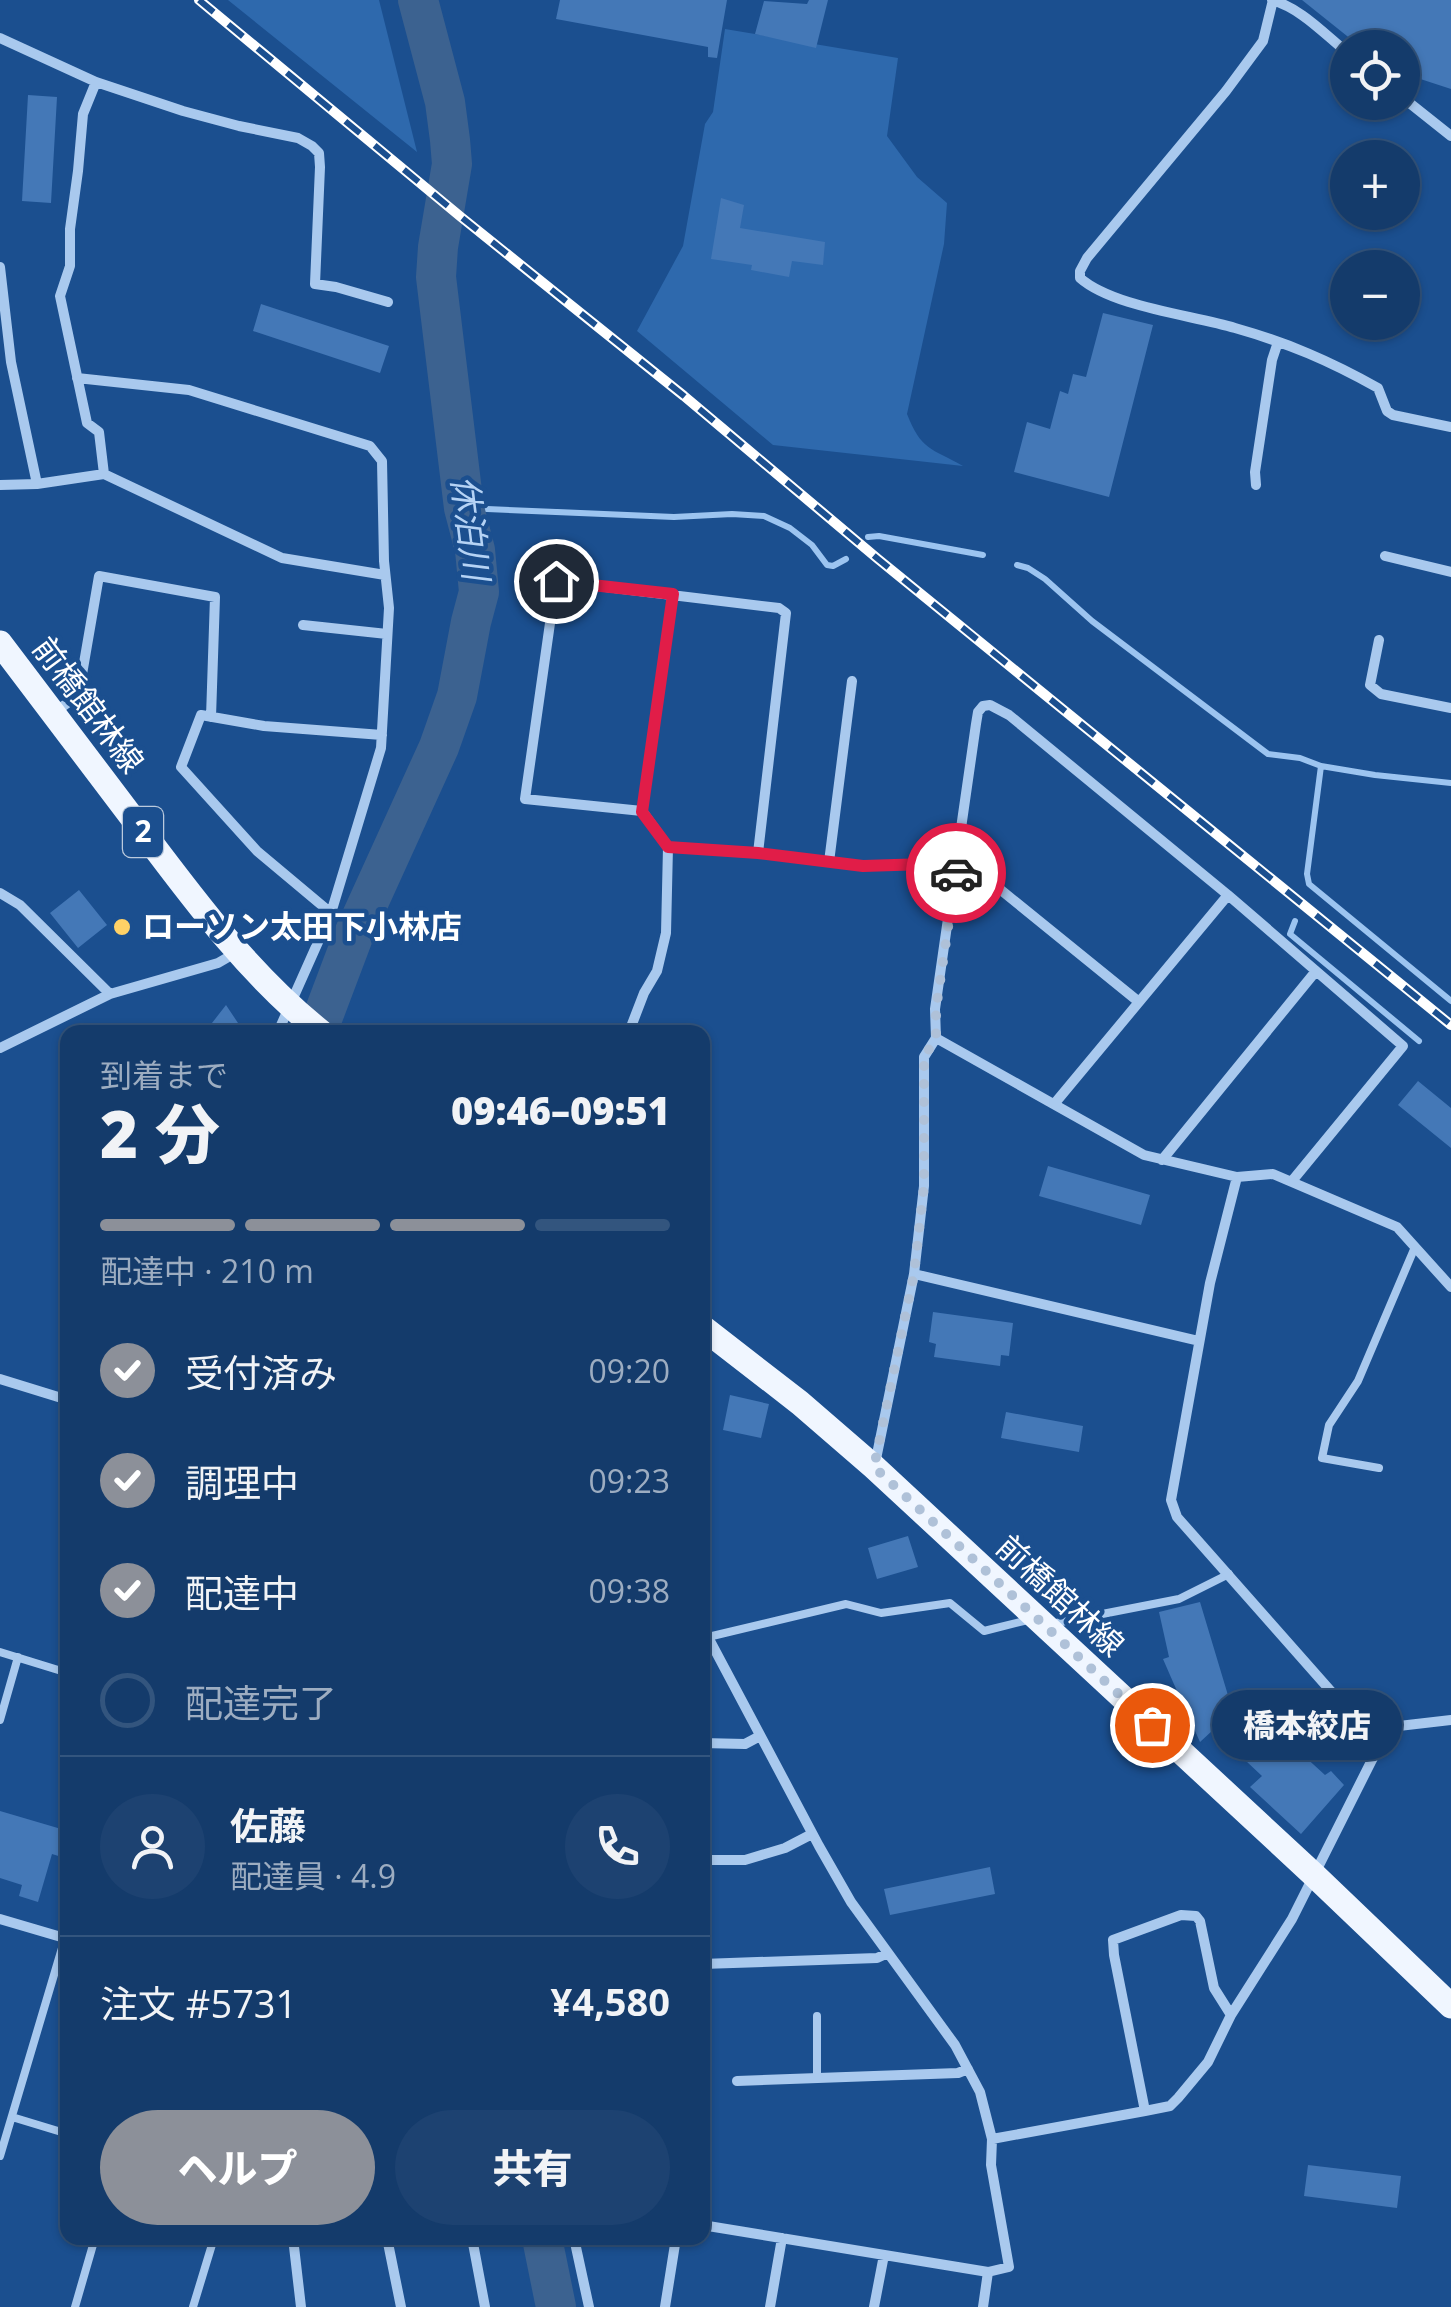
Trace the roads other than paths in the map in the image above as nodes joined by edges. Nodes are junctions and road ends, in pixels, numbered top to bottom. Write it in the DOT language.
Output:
graph roads {
  1 [pos="1272,0"];
  2 [pos="0,38"];
  3 [pos="1330,38"];
  4 [pos="96,82"];
  5 [pos="1420,111"];
  6 [pos="1451,136"];
  7 [pos="0,267"];
  8 [pos="388,302"];
  9 [pos="1278,342"];
  10 [pos="6,363"];
  11 [pos="77,378"];
  12 [pos="1451,426"];
  13 [pos="104,474"];
  14 [pos="37,484"];
  15 [pos="0,485"];
  16 [pos="1256,485"];
  17 [pos="1386,556"];
  18 [pos="1451,572"];
  19 [pos="385,575"];
  20 [pos="673,594"];
  21 [pos="303,625"];
  22 [pos="388,634"];
  23 [pos="1378,640"];
  24 [pos="0,643"];
  25 [pos="852,681"];
  26 [pos="1451,708"];
  27 [pos="54,713"];
  28 [pos="211,717"];
  29 [pos="382,735"];
  30 [pos="642,812"];
  31 [pos="668,847"];
  32 [pos="758,853"];
  33 [pos="829,862"];
  34 [pos="958,863"];
  35 [pos="0,893"];
  36 [pos="1228,895"];
  37 [pos="331,912"];
  38 [pos="237,952"];
  39 [pos="1316,971"];
  40 [pos="110,994"];
  41 [pos="1139,1002"];
  42 [pos="292,1009"];
  43 [pos="282,1025"];
  44 [pos="312,1025"];
  45 [pos="632,1025"];
  46 [pos="936,1038"];
  47 [pos="0,1048"];
  48 [pos="1055,1103"];
  49 [pos="1162,1160"];
  50 [pos="1237,1177"];
  51 [pos="1292,1181"];
  52 [pos="1415,1248"];
  53 [pos="914,1274"];
  54 [pos="1451,1287"];
  55 [pos="710,1333"];
  56 [pos="1199,1342"];
  57 [pos="0,1379"];
  58 [pos="60,1398"];
  59 [pos="874,1467"];
  60 [pos="1379,1468"];
  61 [pos="1228,1574"];
  62 [pos="1040,1622"];
  63 [pos="710,1636"];
  64 [pos="710,1640"];
  65 [pos="0,1652"];
  66 [pos="18,1657"];
  67 [pos="60,1670"];
  68 [pos="0,1720"];
  69 [pos="1451,1720"];
  70 [pos="1388,1728"];
  71 [pos="760,1736"];
  72 [pos="710,1742"];
  73 [pos="812,1834"];
  74 [pos="710,1860"];
  75 [pos="1314,1875"];
  76 [pos="0,1919"];
  77 [pos="60,1937"];
  78 [pos="888,1953"];
  79 [pos="60,1959"];
  80 [pos="710,1964"];
  81 [pos="1451,2006"];
  82 [pos="817,2016"];
  83 [pos="1231,2016"];
  84 [pos="968,2069"];
  85 [pos="818,2078"];
  86 [pos="736,2080"];
  87 [pos="1145,2112"];
  88 [pos="12,2117"];
  89 [pos="60,2132"];
  90 [pos="992,2139"];
  91 [pos="0,2156"];
  92 [pos="710,2226"];
  93 [pos="782,2238"];
  94 [pos="93,2245"];
  95 [pos="212,2245"];
  96 [pos="294,2245"];
  97 [pos="389,2245"];
  98 [pos="473,2245"];
  99 [pos="576,2245"];
  100 [pos="675,2245"];
  101 [pos="884,2254"];
  102 [pos="988,2272"];
  103 [pos="75,2307"];
  104 [pos="193,2307"];
  105 [pos="301,2307"];
  106 [pos="401,2307"];
  107 [pos="485,2307"];
  108 [pos="589,2307"];
  109 [pos="665,2307"];
  110 [pos="770,2307"];
  111 [pos="874,2307"];
  112 [pos="983,2307"];
  1 -- 3 [label="street"];
  1 -- 9 [label="street"];
  2 -- 4 [label="street"];
  4 -- 8 [label="street"];
  4 -- 11 [label="street"];
  5 -- 6 [label="street"];
  7 -- 10 [label="street"];
  9 -- 12 [label="street"];
  9 -- 16 [label="street"];
  10 -- 14 [label="street"];
  11 -- 13 [label="street"];
  11 -- 19 [label="street"];
  13 -- 14 [label="street"];
  13 -- 19 [label="street"];
  14 -- 15 [label="street"];
  17 -- 18 [label="street"];
  19 -- 22 [label="street"];
  20 -- 30 [label="street"];
  20 -- 30 [label="street"];
  20 -- 32 [label="street"];
  21 -- 22 [label="street"];
  22 -- 29 [label="street"];
  23 -- 26 [label="street"];
  24 -- 27 [label="main road, 前橋館林線 / 2"];
  25 -- 33 [label="street"];
  27 -- 28 [label="street"];
  27 -- 38 [label="main road, 前橋館林線 / 2"];
  28 -- 29 [label="street"];
  28 -- 37 [label="street"];
  29 -- 37 [label="street"];
  30 -- 31 [label="street"];
  31 -- 32 [label="street"];
  31 -- 45 [label="street"];
  32 -- 33 [label="street"];
  33 -- 34 [label="street"];
  34 -- 36 [label="street"];
  34 -- 41 [label="street"];
  34 -- 46 [label="street"];
  35 -- 40 [label="street"];
  36 -- 39 [label="street"];
  36 -- 41 [label="street"];
  37 -- 42 [label="street"];
  38 -- 40 [label="street"];
  38 -- 42 [label="main road, 前橋館林線 / 2"];
  39 -- 49 [label="street"];
  39 -- 51 [label="street"];
  40 -- 47 [label="street"];
  41 -- 48 [label="street"];
  42 -- 43 [label="street"];
  42 -- 44 [label="main road, 前橋館林線 / 2"];
  46 -- 48 [label="street"];
  46 -- 53 [label="street"];
  48 -- 49 [label="street"];
  49 -- 50 [label="street"];
  50 -- 51 [label="street"];
  50 -- 56 [label="street"];
  51 -- 52 [label="street"];
  52 -- 54 [label="street"];
  52 -- 60 [label="lane"];
  53 -- 56 [label="street"];
  53 -- 59 [label="street"];
  55 -- 59 [label="main road, 前橋館林線"];
  56 -- 61 [label="street"];
  57 -- 58 [label="street"];
  59 -- 62 [label="main road, 前橋館林線"];
  61 -- 62 [label="lane"];
  61 -- 70 [label="street"];
  62 -- 63 [label="lane"];
  62 -- 75 [label="main road, 前橋館林線"];
  64 -- 71 [label="street"];
  65 -- 66 [label="lane"];
  66 -- 67 [label="lane"];
  66 -- 68 [label="lane"];
  69 -- 70 [label="street"];
  70 -- 75 [label="street"];
  71 -- 72 [label="street"];
  71 -- 73 [label="street"];
  73 -- 74 [label="street"];
  73 -- 78 [label="street"];
  75 -- 81 [label="main road, 前橋館林線"];
  75 -- 83 [label="street"];
  76 -- 77 [label="street"];
  78 -- 80 [label="street"];
  78 -- 84 [label="street"];
  79 -- 88 [label="lane"];
  82 -- 85 [label="lane"];
  83 -- 87 [label="street"];
  83 -- 87 [label="street"];
  84 -- 85 [label="street"];
  84 -- 90 [label="street"];
  85 -- 86 [label="street"];
  87 -- 90 [label="street"];
  88 -- 89 [label="lane"];
  88 -- 91 [label="lane"];
  90 -- 102 [label="street"];
  92 -- 93 [label="street"];
  93 -- 101 [label="street"];
  93 -- 110 [label="street"];
  94 -- 103 [label="lane"];
  95 -- 104 [label="lane"];
  96 -- 105 [label="street"];
  97 -- 106 [label="street"];
  98 -- 107 [label="street"];
  99 -- 108 [label="street"];
  100 -- 109 [label="street"];
  101 -- 102 [label="street"];
  101 -- 111 [label="street"];
  102 -- 112 [label="street"];
}
